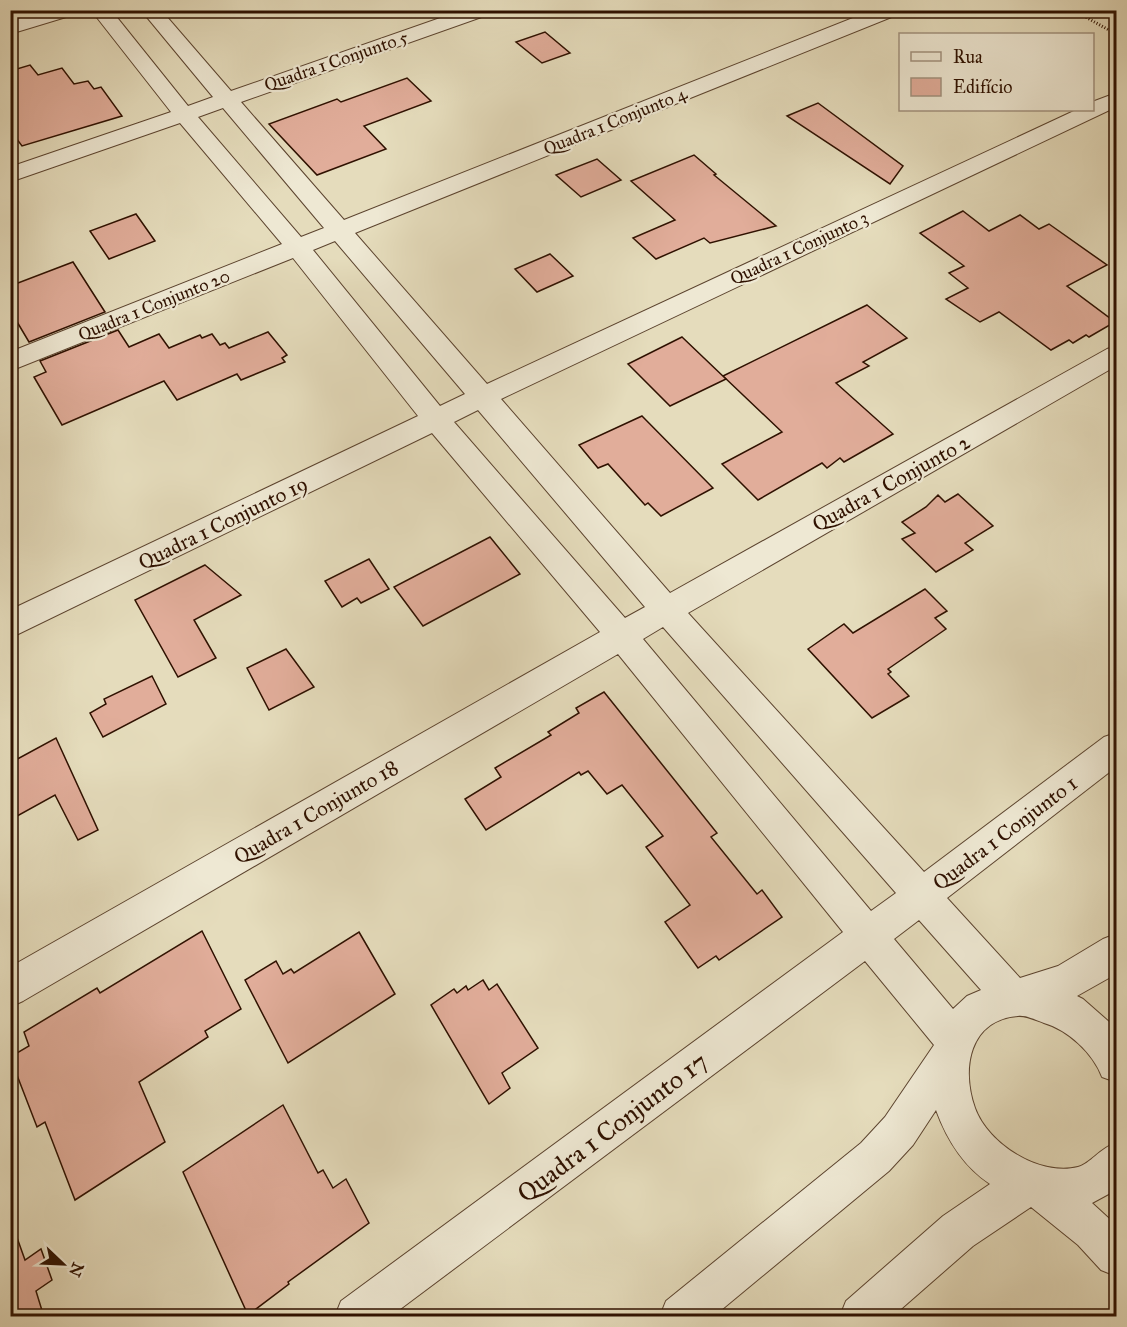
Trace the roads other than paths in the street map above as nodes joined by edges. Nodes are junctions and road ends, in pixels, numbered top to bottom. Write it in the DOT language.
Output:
graph roads {
  1 [pos="69,10"];
  2 [pos="100,10"];
  3 [pos="150,10"];
  4 [pos="483,10"];
  5 [pos="892,10"];
  6 [pos="10,28"];
  7 [pos="224,99"];
  8 [pos="1116,99"];
  9 [pos="1094,109"];
  10 [pos="1091,111"];
  11 [pos="184,114"];
  12 [pos="10,175"];
  13 [pos="338,231"];
  14 [pos="298,248"];
  15 [pos="1116,355"];
  16 [pos="10,362"];
  17 [pos="482,398"];
  18 [pos="436,420"];
  19 [pos="666,610"];
  20 [pos="10,625"];
  21 [pos="622,636"];
  22 [pos="1116,748"];
  23 [pos="923,896"];
  24 [pos="867,938"];
  25 [pos="1116,952"];
  26 [pos="10,988"];
  27 [pos="1016,997"];
  28 [pos="952,1047"];
  29 [pos="1116,1063"];
  30 [pos="1116,1163"];
  31 [pos="1035,1186"];
  32 [pos="1116,1255"];
  33 [pos="356,1317"];
  34 [pos="681,1317"];
  35 [pos="861,1317"];
  1 -- 6 [label="street"];
  2 -- 11 [label="street"];
  3 -- 7 [label="street"];
  4 -- 7 [label="street, Quadra 1 Conjunto 5"];
  5 -- 13 [label="street, Quadra 1 Conjunto 4"];
  7 -- 11 [label="street, Quadra 1 Conjunto 5"];
  7 -- 13 [label="street"];
  8 -- 9 [label="street, Quadra 1 Conjunto 3"];
  10 -- 17 [label="street, Quadra 1 Conjunto 3"];
  11 -- 12 [label="street, Quadra 1 Conjunto 5"];
  11 -- 14 [label="street"];
  13 -- 14 [label="street, Quadra 1 Conjunto 4"];
  13 -- 17 [label="street"];
  14 -- 16 [label="street, Quadra 1 Conjunto 20"];
  14 -- 18 [label="street"];
  15 -- 19 [label="street, Quadra 1 Conjunto 2"];
  17 -- 18 [label="street, Quadra 1 Conjunto 3"];
  17 -- 19 [label="street"];
  18 -- 20 [label="street, Quadra 1 Conjunto 19"];
  18 -- 21 [label="street"];
  19 -- 21 [label="street, Quadra 1 Conjunto 2"];
  19 -- 23 [label="street"];
  21 -- 24 [label="street"];
  21 -- 26 [label="street, Quadra 1 Conjunto 18"];
  22 -- 23 [label="street, Quadra 1 Conjunto 1"];
  23 -- 24 [label="street, Quadra 1 Conjunto 1"];
  23 -- 27 [label="street"];
  24 -- 28 [label="street"];
  24 -- 33 [label="street, Quadra 1 Conjunto 17"];
  25 -- 27 [label="street"];
  27 -- 28 [label="street"];
  27 -- 29 [label="street"];
  28 -- 31 [label="street"];
  28 -- 34 [label="street"];
  30 -- 31 [label="street"];
  31 -- 32 [label="street"];
  31 -- 35 [label="street"];
}
